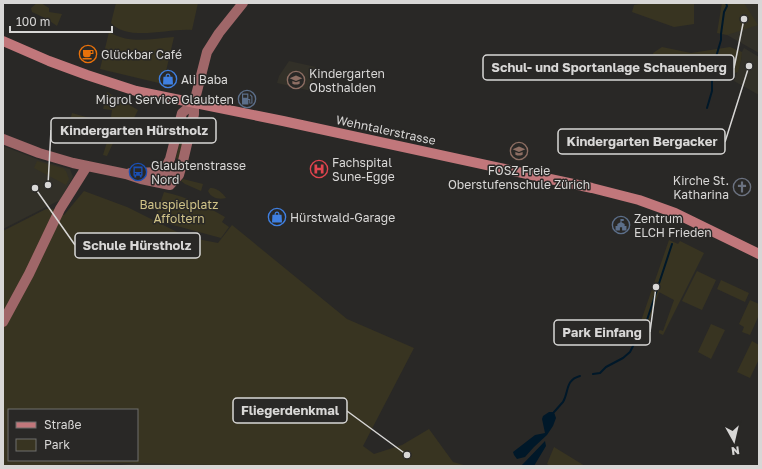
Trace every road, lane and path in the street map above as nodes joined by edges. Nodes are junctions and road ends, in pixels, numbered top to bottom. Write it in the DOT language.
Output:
graph roads {
  1 [pos="243,3"];
  2 [pos="3,41"];
  3 [pos="194,103"];
  4 [pos="3,139"];
  5 [pos="87,166"];
  6 [pos="164,172"];
  7 [pos="126,174"];
  8 [pos="179,175"];
  9 [pos="170,185"];
  10 [pos="759,254"];
  11 [pos="3,322"];
  1 -- 3 [label="street"];
  2 -- 3 [label="main road, Wehntalerstrasse"];
  3 -- 6 [label="street"];
  3 -- 8 [label="street"];
  3 -- 10 [label="main road, Wehntalerstrasse"];
  4 -- 5 [label="street"];
  5 -- 7 [label="street"];
  5 -- 11 [label="street"];
  6 -- 7 [label="street"];
  6 -- 8 [label="street"];
  6 -- 9 [label="street"];
  7 -- 9 [label="street"];
  8 -- 9 [label="street"];
}
